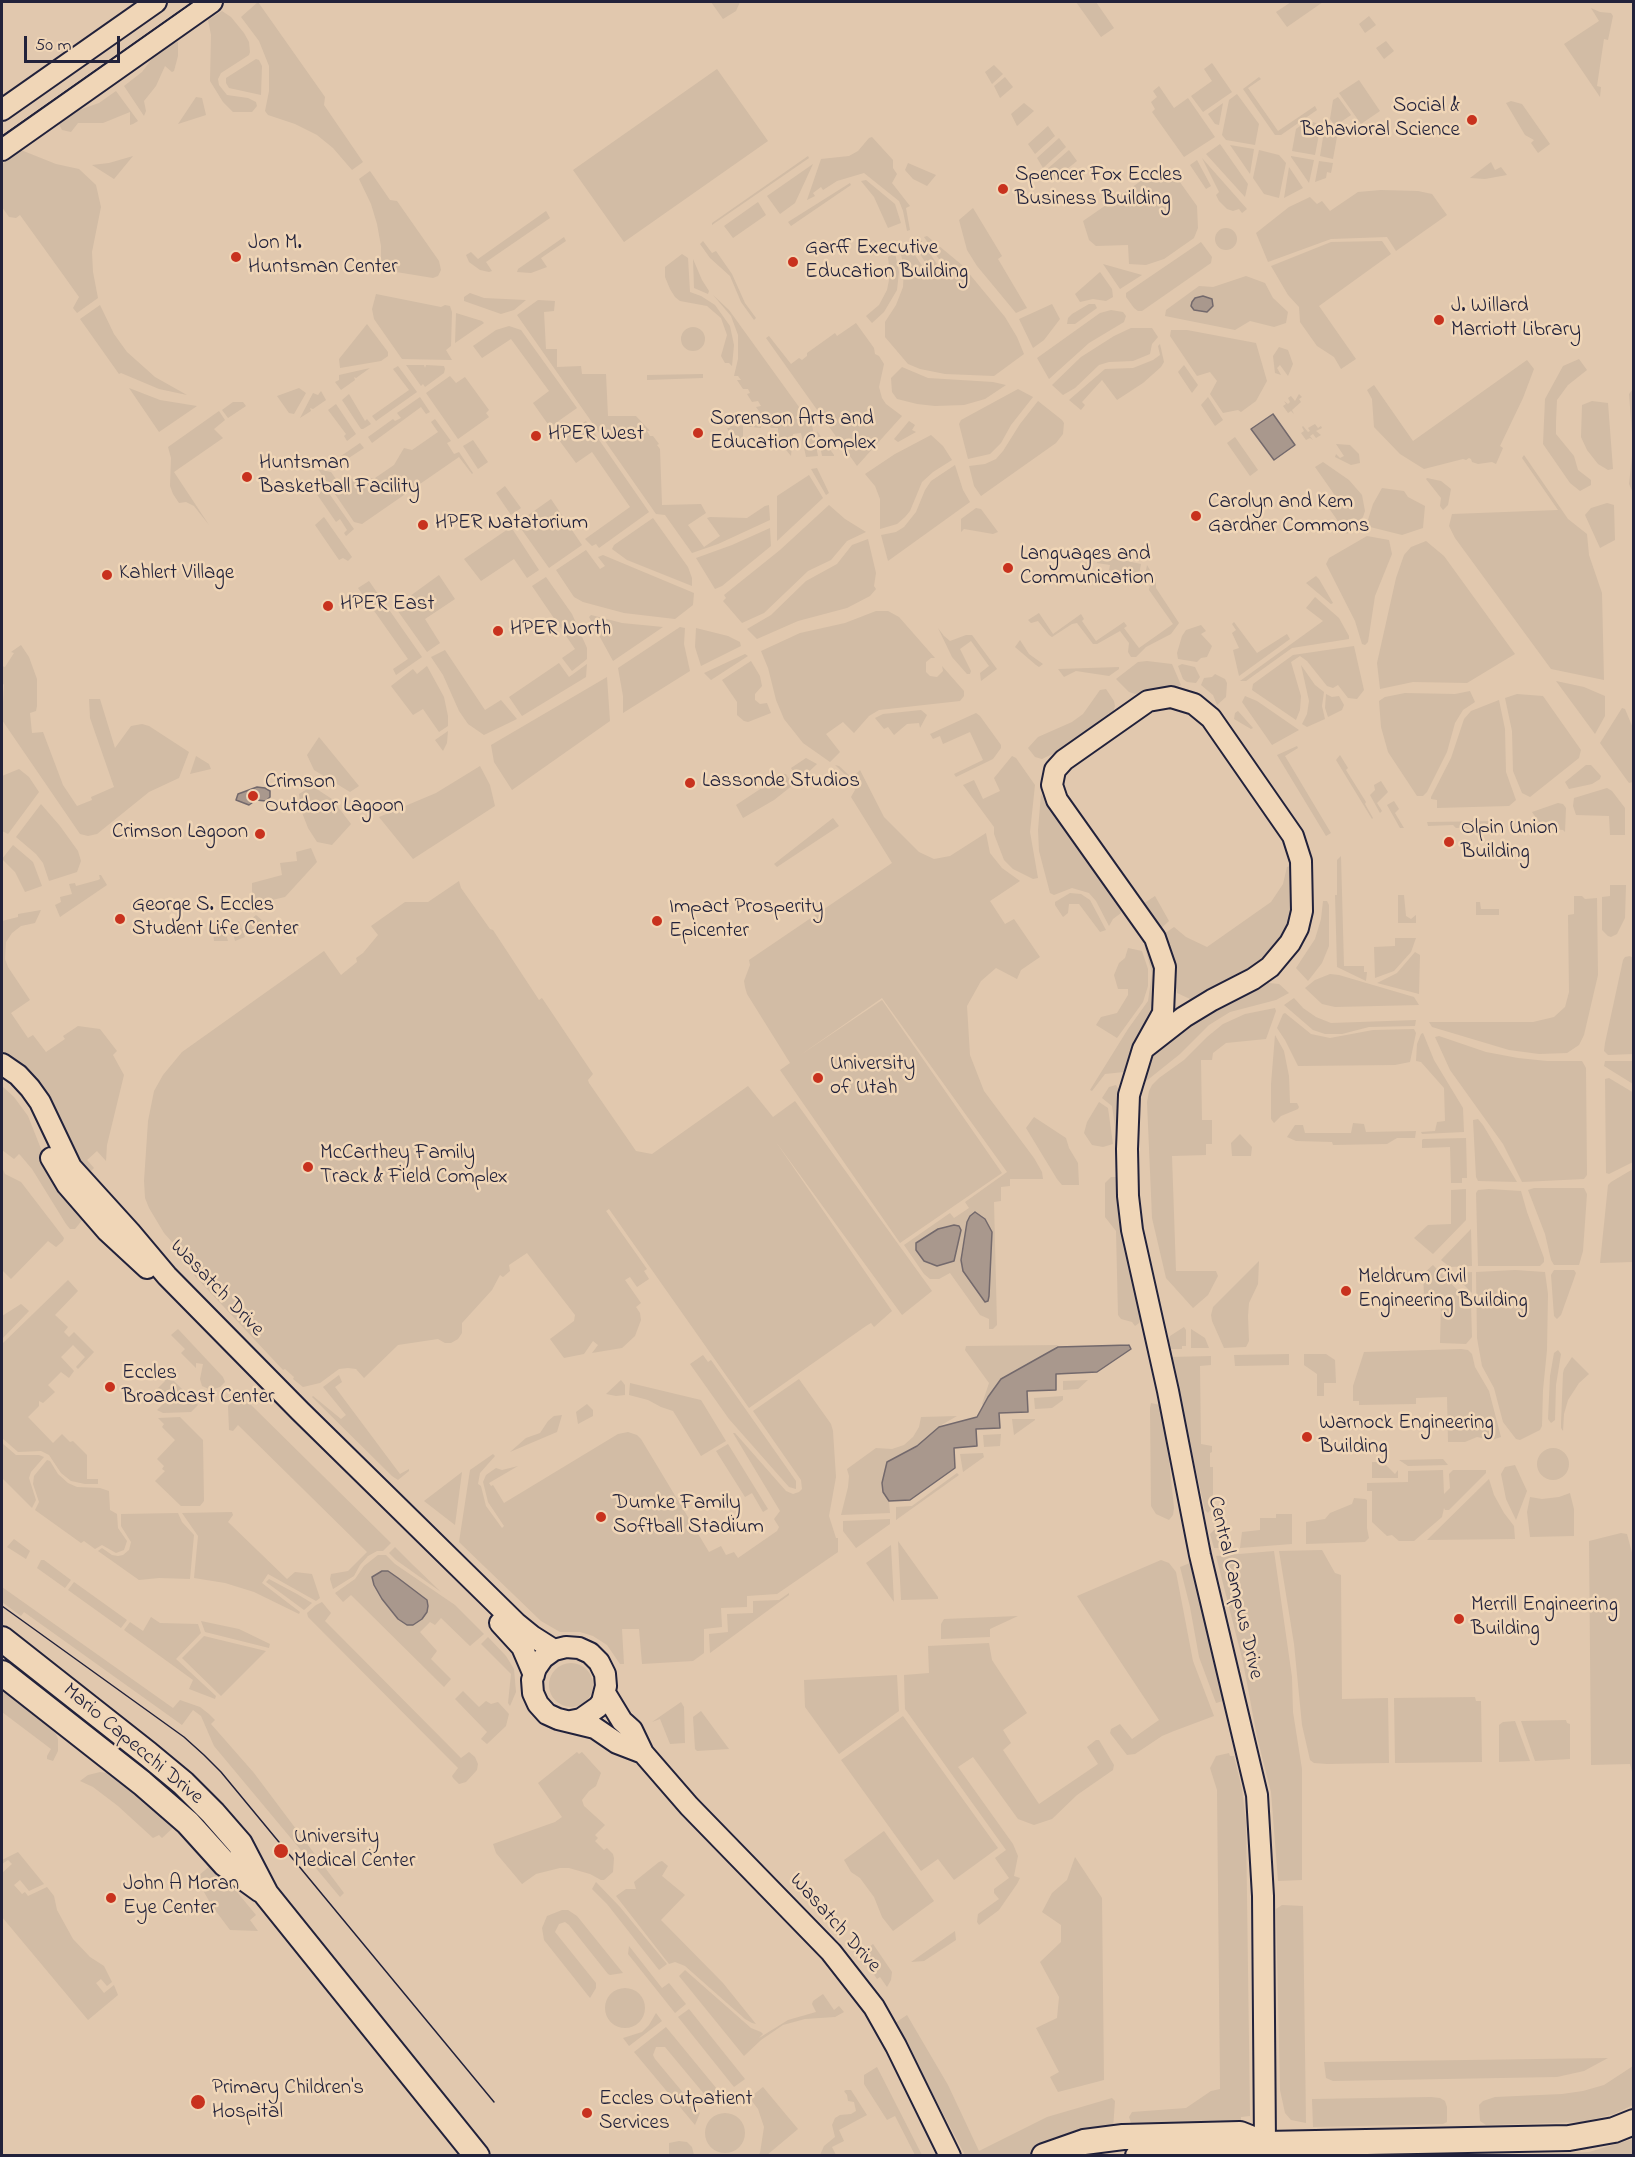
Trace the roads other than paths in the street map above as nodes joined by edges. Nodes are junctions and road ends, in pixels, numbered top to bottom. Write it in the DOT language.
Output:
graph roads {
  1 [pos="156,2"];
  2 [pos="212,2"];
  3 [pos="2,110"];
  4 [pos="2,150"];
  5 [pos="1165,967"];
  6 [pos="1212,1000"];
  7 [pos="1143,1049"];
  8 [pos="2,1064"];
  9 [pos="2,1079"];
  10 [pos="2,1639"];
  11 [pos="554,1650"];
  12 [pos="2,1673"];
  13 [pos="534,1675"];
  14 [pos="605,1693"];
  15 [pos="571,1721"];
  16 [pos="643,1753"];
  17 [pos="266,1894"];
  18 [pos="1634,2121"];
  19 [pos="1265,2144"];
  20 [pos="477,2156"];
  21 [pos="950,2156"];
  22 [pos="1044,2156"];
  23 [pos="1138,2156"];
  1 -- 3 [label="street"];
  2 -- 4 [label="street"];
  5 -- 6 [label="street"];
  5 -- 6 [label="street, Central Campus Drive"];
  5 -- 7 [label="street, Central Campus Drive"];
  6 -- 7 [label="street, Central Campus Drive"];
  7 -- 19 [label="street, Central Campus Drive"];
  8 -- 11 [label="street, Wasatch Drive"];
  9 -- 13 [label="street, Wasatch Drive"];
  10 -- 17 [label="main road, Mario Capecchi Drive"];
  11 -- 13 [label="street"];
  11 -- 14 [label="street, Wasatch Drive"];
  12 -- 17 [label="main road, Mario Capecchi Drive"];
  13 -- 15 [label="street, Wasatch Drive"];
  14 -- 15 [label="street"];
  14 -- 16 [label="street, Wasatch Drive"];
  15 -- 16 [label="street, Wasatch Drive"];
  16 -- 21 [label="street, Wasatch Drive"];
  17 -- 20 [label="main road, Mario Capecchi Drive"];
  18 -- 19 [label="main road"];
  19 -- 22 [label="main road"];
  19 -- 23 [label="main road"];
}
